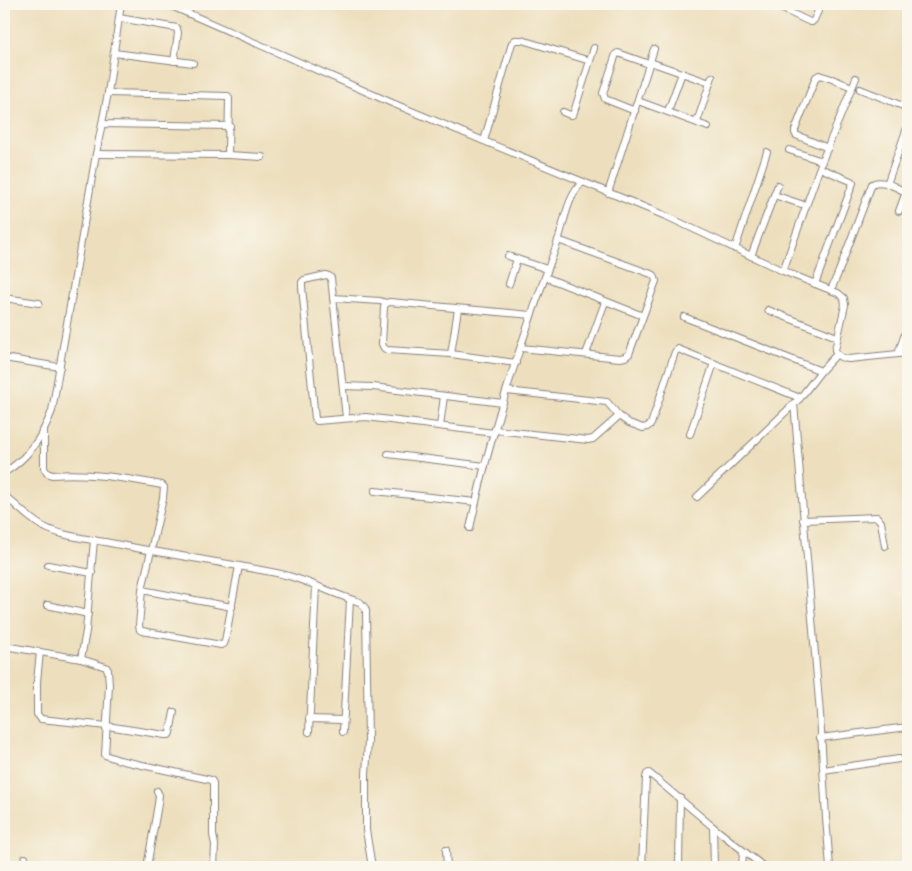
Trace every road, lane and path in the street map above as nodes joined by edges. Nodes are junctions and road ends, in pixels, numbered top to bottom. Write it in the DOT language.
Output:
graph roads {
  1 [pos="121,4"];
  2 [pos="167,4"];
  3 [pos="772,4"];
  4 [pos="821,4"];
  5 [pos="119,18"];
  6 [pos="594,48"];
  7 [pos="654,49"];
  8 [pos="114,53"];
  9 [pos="174,61"];
  10 [pos="590,61"];
  11 [pos="650,63"];
  12 [pos="193,64"];
  13 [pos="682,73"];
  14 [pos="856,78"];
  15 [pos="856,88"];
  16 [pos="108,93"];
  17 [pos="638,100"];
  18 [pos="908,108"];
  19 [pos="634,111"];
  20 [pos="668,111"];
  21 [pos="563,112"];
  22 [pos="697,122"];
  23 [pos="102,124"];
  24 [pos="908,125"];
  25 [pos="230,126"];
  26 [pos="708,127"];
  27 [pos="484,141"];
  28 [pos="828,148"];
  29 [pos="790,150"];
  30 [pos="767,152"];
  31 [pos="96,154"];
  32 [pos="228,155"];
  33 [pos="262,157"];
  34 [pos="821,165"];
  35 [pos="583,182"];
  36 [pos="887,184"];
  37 [pos="778,185"];
  38 [pos="907,192"];
  39 [pos="608,193"];
  40 [pos="774,195"];
  41 [pos="801,204"];
  42 [pos="899,211"];
  43 [pos="558,240"];
  44 [pos="735,249"];
  45 [pos="508,256"];
  46 [pos="751,256"];
  47 [pos="517,259"];
  48 [pos="548,269"];
  49 [pos="783,271"];
  50 [pos="544,278"];
  51 [pos="509,284"];
  52 [pos="815,284"];
  53 [pos="831,290"];
  54 [pos="4,298"];
  55 [pos="333,298"];
  56 [pos="605,302"];
  57 [pos="39,303"];
  58 [pos="386,303"];
  59 [pos="458,309"];
  60 [pos="768,310"];
  61 [pos="531,316"];
  62 [pos="643,316"];
  63 [pos="684,317"];
  64 [pos="908,325"];
  65 [pos="837,337"];
  66 [pos="521,348"];
  67 [pos="908,353"];
  68 [pos="450,354"];
  69 [pos="586,354"];
  70 [pos="898,354"];
  71 [pos="836,355"];
  72 [pos="4,358"];
  73 [pos="516,363"];
  74 [pos="714,363"];
  75 [pos="60,367"];
  76 [pos="821,371"];
  77 [pos="343,386"];
  78 [pos="507,391"];
  79 [pos="444,396"];
  80 [pos="800,398"];
  81 [pos="503,403"];
  82 [pos="794,403"];
  83 [pos="619,416"];
  84 [pos="346,418"];
  85 [pos="440,426"];
  86 [pos="44,429"];
  87 [pos="494,432"];
  88 [pos="690,434"];
  89 [pos="388,454"];
  90 [pos="485,466"];
  91 [pos="4,474"];
  92 [pos="375,491"];
  93 [pos="4,495"];
  94 [pos="697,497"];
  95 [pos="476,502"];
  96 [pos="803,520"];
  97 [pos="470,528"];
  98 [pos="94,540"];
  99 [pos="885,546"];
  100 [pos="150,552"];
  101 [pos="48,565"];
  102 [pos="239,566"];
  103 [pos="92,573"];
  104 [pos="316,586"];
  105 [pos="142,590"];
  106 [pos="350,600"];
  107 [pos="47,605"];
  108 [pos="232,607"];
  109 [pos="88,614"];
  110 [pos="4,646"];
  111 [pos="40,652"];
  112 [pos="81,660"];
  113 [pos="174,712"];
  114 [pos="309,719"];
  115 [pos="343,720"];
  116 [pos="107,726"];
  117 [pos="908,727"];
  118 [pos="309,732"];
  119 [pos="343,732"];
  120 [pos="820,738"];
  121 [pos="899,759"];
  122 [pos="823,770"];
  123 [pos="157,791"];
  124 [pos="680,798"];
  125 [pos="713,827"];
  126 [pos="446,850"];
  127 [pos="743,852"];
  128 [pos="25,858"];
  129 [pos="25,867"];
  130 [pos="147,867"];
  131 [pos="214,867"];
  132 [pos="372,867"];
  133 [pos="446,867"];
  134 [pos="642,867"];
  135 [pos="680,867"];
  136 [pos="714,867"];
  137 [pos="742,867"];
  138 [pos="764,867"];
  139 [pos="830,867"];
  1 -- 5 [label="street"];
  2 -- 27 [label="street"];
  3 -- 4 [label="street"];
  5 -- 8 [label="street"];
  5 -- 9 [label="street"];
  6 -- 10 [label="street"];
  7 -- 11 [label="street"];
  8 -- 9 [label="street"];
  8 -- 16 [label="street"];
  9 -- 12 [label="street"];
  10 -- 21 [label="street"];
  10 -- 27 [label="street"];
  11 -- 13 [label="street"];
  11 -- 17 [label="street"];
  11 -- 19 [label="street"];
  13 -- 20 [label="street"];
  13 -- 22 [label="street"];
  14 -- 15 [label="street"];
  15 -- 18 [label="street"];
  15 -- 28 [label="street"];
  15 -- 28 [label="street"];
  16 -- 23 [label="street"];
  16 -- 25 [label="street"];
  17 -- 19 [label="street"];
  17 -- 20 [label="street"];
  19 -- 39 [label="street"];
  20 -- 22 [label="street"];
  22 -- 26 [label="street"];
  23 -- 25 [label="street"];
  23 -- 31 [label="street"];
  24 -- 36 [label="street"];
  25 -- 32 [label="street"];
  27 -- 35 [label="street"];
  28 -- 34 [label="street"];
  29 -- 34 [label="street"];
  30 -- 44 [label="street"];
  31 -- 32 [label="street"];
  31 -- 75 [label="street"];
  32 -- 33 [label="street"];
  34 -- 49 [label="street"];
  34 -- 52 [label="street"];
  35 -- 39 [label="street"];
  35 -- 43 [label="street"];
  36 -- 38 [label="street"];
  36 -- 53 [label="street"];
  37 -- 40 [label="street"];
  38 -- 42 [label="street"];
  39 -- 44 [label="street"];
  40 -- 41 [label="street"];
  40 -- 46 [label="street"];
  43 -- 48 [label="street"];
  43 -- 62 [label="street"];
  44 -- 46 [label="street"];
  45 -- 47 [label="street"];
  46 -- 49 [label="street"];
  47 -- 48 [label="street"];
  47 -- 51 [label="street"];
  48 -- 50 [label="street"];
  49 -- 52 [label="street"];
  50 -- 56 [label="street"];
  50 -- 61 [label="street"];
  52 -- 53 [label="street"];
  53 -- 65 [label="street"];
  54 -- 57 [label="street"];
  55 -- 58 [label="street"];
  55 -- 77 [label="street"];
  55 -- 84 [label="street"];
  56 -- 62 [label="street"];
  56 -- 69 [label="street"];
  58 -- 59 [label="street"];
  58 -- 68 [label="street"];
  59 -- 61 [label="street"];
  59 -- 68 [label="street"];
  60 -- 65 [label="street"];
  61 -- 66 [label="street"];
  62 -- 69 [label="street"];
  63 -- 76 [label="street"];
  64 -- 70 [label="street"];
  65 -- 71 [label="street"];
  66 -- 69 [label="street"];
  66 -- 73 [label="street"];
  67 -- 70 [label="street"];
  68 -- 73 [label="street"];
  70 -- 71 [label="street"];
  71 -- 76 [label="street"];
  72 -- 75 [label="street"];
  73 -- 78 [label="street"];
  74 -- 80 [label="street"];
  74 -- 83 [label="street"];
  74 -- 88 [label="street"];
  75 -- 86 [label="street"];
  76 -- 80 [label="street"];
  77 -- 79 [label="street"];
  77 -- 84 [label="street"];
  78 -- 81 [label="street"];
  78 -- 83 [label="street"];
  79 -- 81 [label="street"];
  79 -- 85 [label="street"];
  80 -- 82 [label="street"];
  81 -- 87 [label="street"];
  82 -- 94 [label="street"];
  82 -- 96 [label="street"];
  83 -- 87 [label="street"];
  84 -- 85 [label="street"];
  85 -- 87 [label="street"];
  86 -- 91 [label="street"];
  86 -- 100 [label="street"];
  87 -- 90 [label="street"];
  89 -- 90 [label="street"];
  90 -- 95 [label="street"];
  92 -- 95 [label="street"];
  93 -- 98 [label="street"];
  95 -- 97 [label="street"];
  96 -- 99 [label="street"];
  96 -- 120 [label="street"];
  98 -- 100 [label="street"];
  98 -- 103 [label="street"];
  100 -- 102 [label="street"];
  100 -- 105 [label="street"];
  101 -- 103 [label="street"];
  102 -- 104 [label="street"];
  102 -- 108 [label="street"];
  103 -- 109 [label="street"];
  104 -- 106 [label="street"];
  104 -- 114 [label="street"];
  105 -- 108 [label="street"];
  105 -- 108 [label="street"];
  106 -- 115 [label="street"];
  106 -- 132 [label="street"];
  107 -- 109 [label="street"];
  109 -- 112 [label="street"];
  110 -- 111 [label="street"];
  111 -- 112 [label="street"];
  111 -- 116 [label="street"];
  112 -- 116 [label="street"];
  113 -- 116 [label="street"];
  114 -- 115 [label="street"];
  114 -- 118 [label="street"];
  115 -- 119 [label="street"];
  116 -- 131 [label="street"];
  117 -- 120 [label="street"];
  120 -- 122 [label="street"];
  121 -- 122 [label="street"];
  122 -- 139 [label="street"];
  123 -- 130 [label="street"];
  124 -- 125 [label="street"];
  124 -- 134 [label="street"];
  124 -- 135 [label="street"];
  125 -- 127 [label="street"];
  125 -- 136 [label="street"];
  126 -- 133 [label="street"];
  127 -- 137 [label="street"];
  127 -- 138 [label="street"];
  128 -- 129 [label="street"];
}
